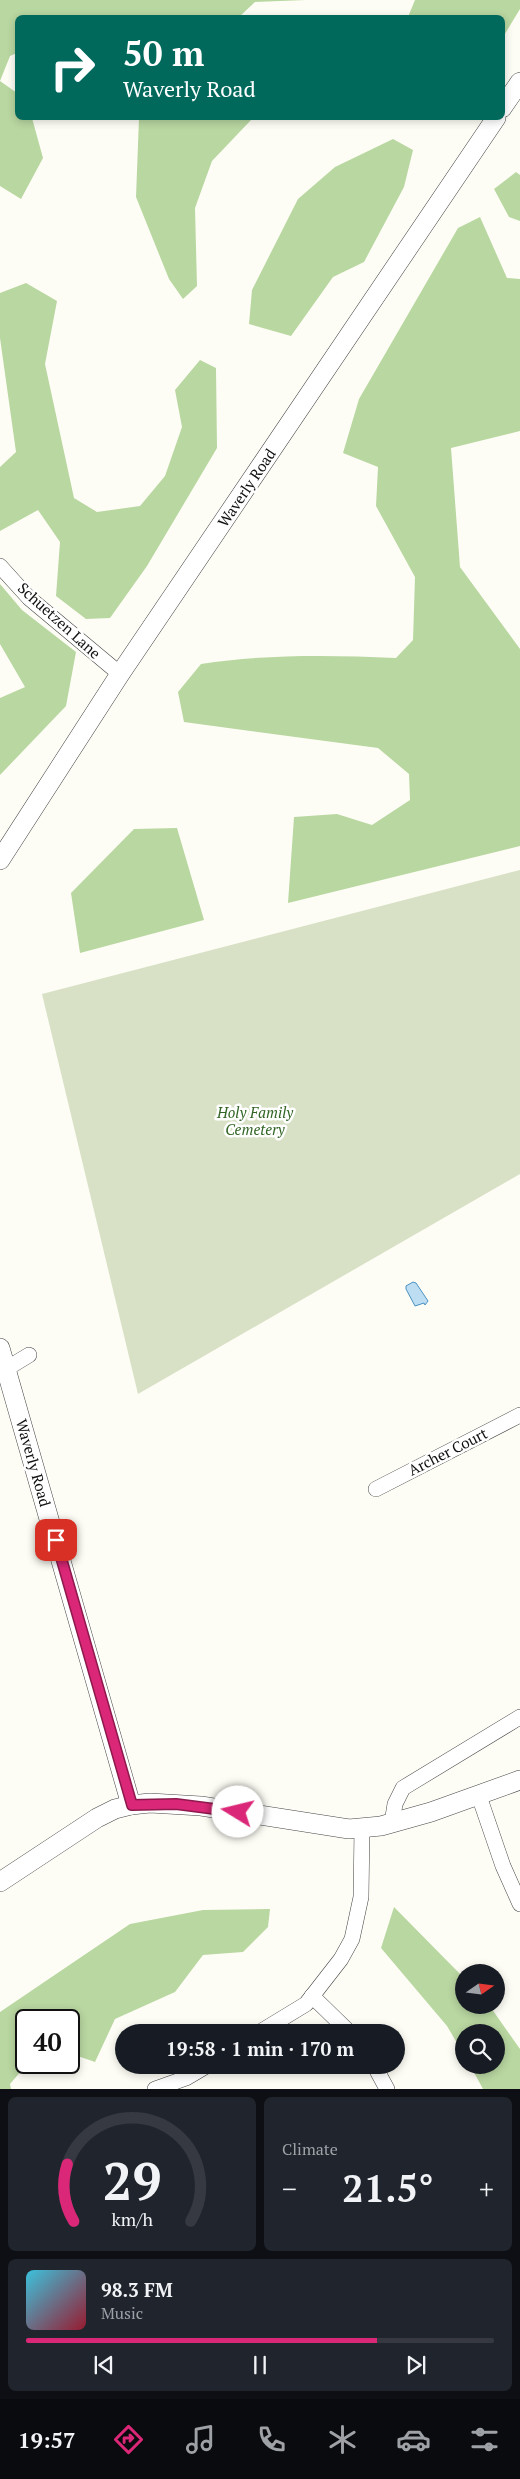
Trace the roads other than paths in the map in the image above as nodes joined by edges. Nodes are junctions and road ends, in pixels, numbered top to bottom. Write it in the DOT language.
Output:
graph roads {
  1 [pos="520,83"];
  2 [pos="505,104"];
  3 [pos="495,120"];
  4 [pos="0,566"];
  5 [pos="120,674"];
  6 [pos="0,860"];
  7 [pos="0,1348"];
  8 [pos="29,1355"];
  9 [pos="6,1369"];
  10 [pos="520,1415"];
  11 [pos="376,1489"];
  12 [pos="520,1717"];
  13 [pos="520,1780"];
  14 [pos="479,1796"];
  15 [pos="132,1805"];
  16 [pos="392,1823"];
  17 [pos="362,1828"];
  18 [pos="0,1882"];
  19 [pos="520,1904"];
  20 [pos="312,1996"];
  21 [pos="273,2024"];
  22 [pos="341,2024"];
  23 [pos="193,2074"];
  24 [pos="379,2074"];
  25 [pos="155,2089"];
  26 [pos="387,2089"];
  1 -- 2 [label="street"];
  3 -- 5 [label="street, Waverly Road"];
  4 -- 5 [label="street, Schuetzen Lane"];
  5 -- 6 [label="street, Waverly Road"];
  7 -- 9 [label="street, Waverly Road"];
  8 -- 9 [label="street"];
  9 -- 15 [label="street, Waverly Road"];
  10 -- 11 [label="street, Archer Court"];
  12 -- 16 [label="street"];
  13 -- 14 [label="street"];
  14 -- 16 [label="street"];
  14 -- 19 [label="street"];
  15 -- 17 [label="street"];
  15 -- 18 [label="street"];
  16 -- 17 [label="street"];
  17 -- 20 [label="street"];
  20 -- 21 [label="street"];
  20 -- 22 [label="street"];
  23 -- 25 [label="street"];
  24 -- 26 [label="street"];
}
